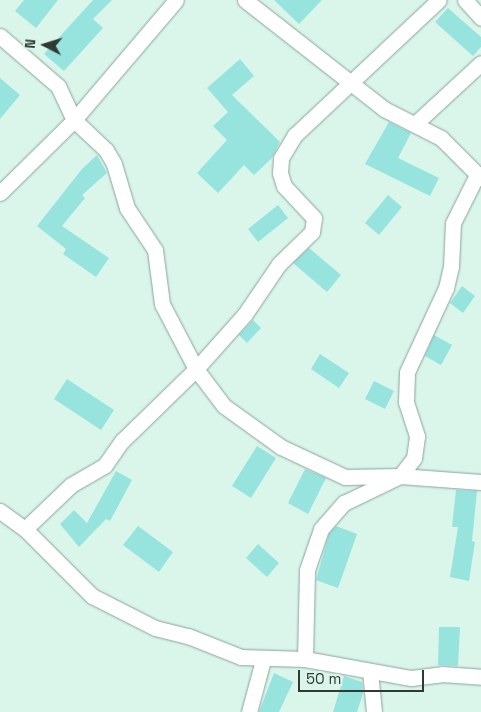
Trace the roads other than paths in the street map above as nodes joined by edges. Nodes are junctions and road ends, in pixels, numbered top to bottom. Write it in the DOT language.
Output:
graph roads {
  1 [pos="176,0"];
  2 [pos="245,0"];
  3 [pos="439,0"];
  4 [pos="465,0"];
  5 [pos="481,18"];
  6 [pos="0,36"];
  7 [pos="481,63"];
  8 [pos="354,83"];
  9 [pos="74,120"];
  10 [pos="416,123"];
  11 [pos="479,177"];
  12 [pos="0,193"];
  13 [pos="196,369"];
  14 [pos="400,476"];
  15 [pos="481,482"];
  16 [pos="0,511"];
  17 [pos="25,529"];
  18 [pos="305,659"];
  19 [pos="263,660"];
  20 [pos="370,671"];
  21 [pos="481,677"];
  22 [pos="249,712"];
  23 [pos="374,712"];
  1 -- 9 [label="street"];
  2 -- 8 [label="street"];
  3 -- 8 [label="street"];
  4 -- 5 [label="street"];
  6 -- 9 [label="street"];
  7 -- 10 [label="street"];
  8 -- 10 [label="street"];
  8 -- 13 [label="street"];
  9 -- 12 [label="street"];
  9 -- 13 [label="street"];
  10 -- 11 [label="street"];
  11 -- 14 [label="street"];
  13 -- 14 [label="street"];
  13 -- 17 [label="street"];
  14 -- 15 [label="street"];
  14 -- 18 [label="street"];
  16 -- 17 [label="street"];
  17 -- 19 [label="street"];
  18 -- 19 [label="street"];
  18 -- 20 [label="street"];
  19 -- 22 [label="street"];
  20 -- 21 [label="street"];
  20 -- 23 [label="street"];
}
